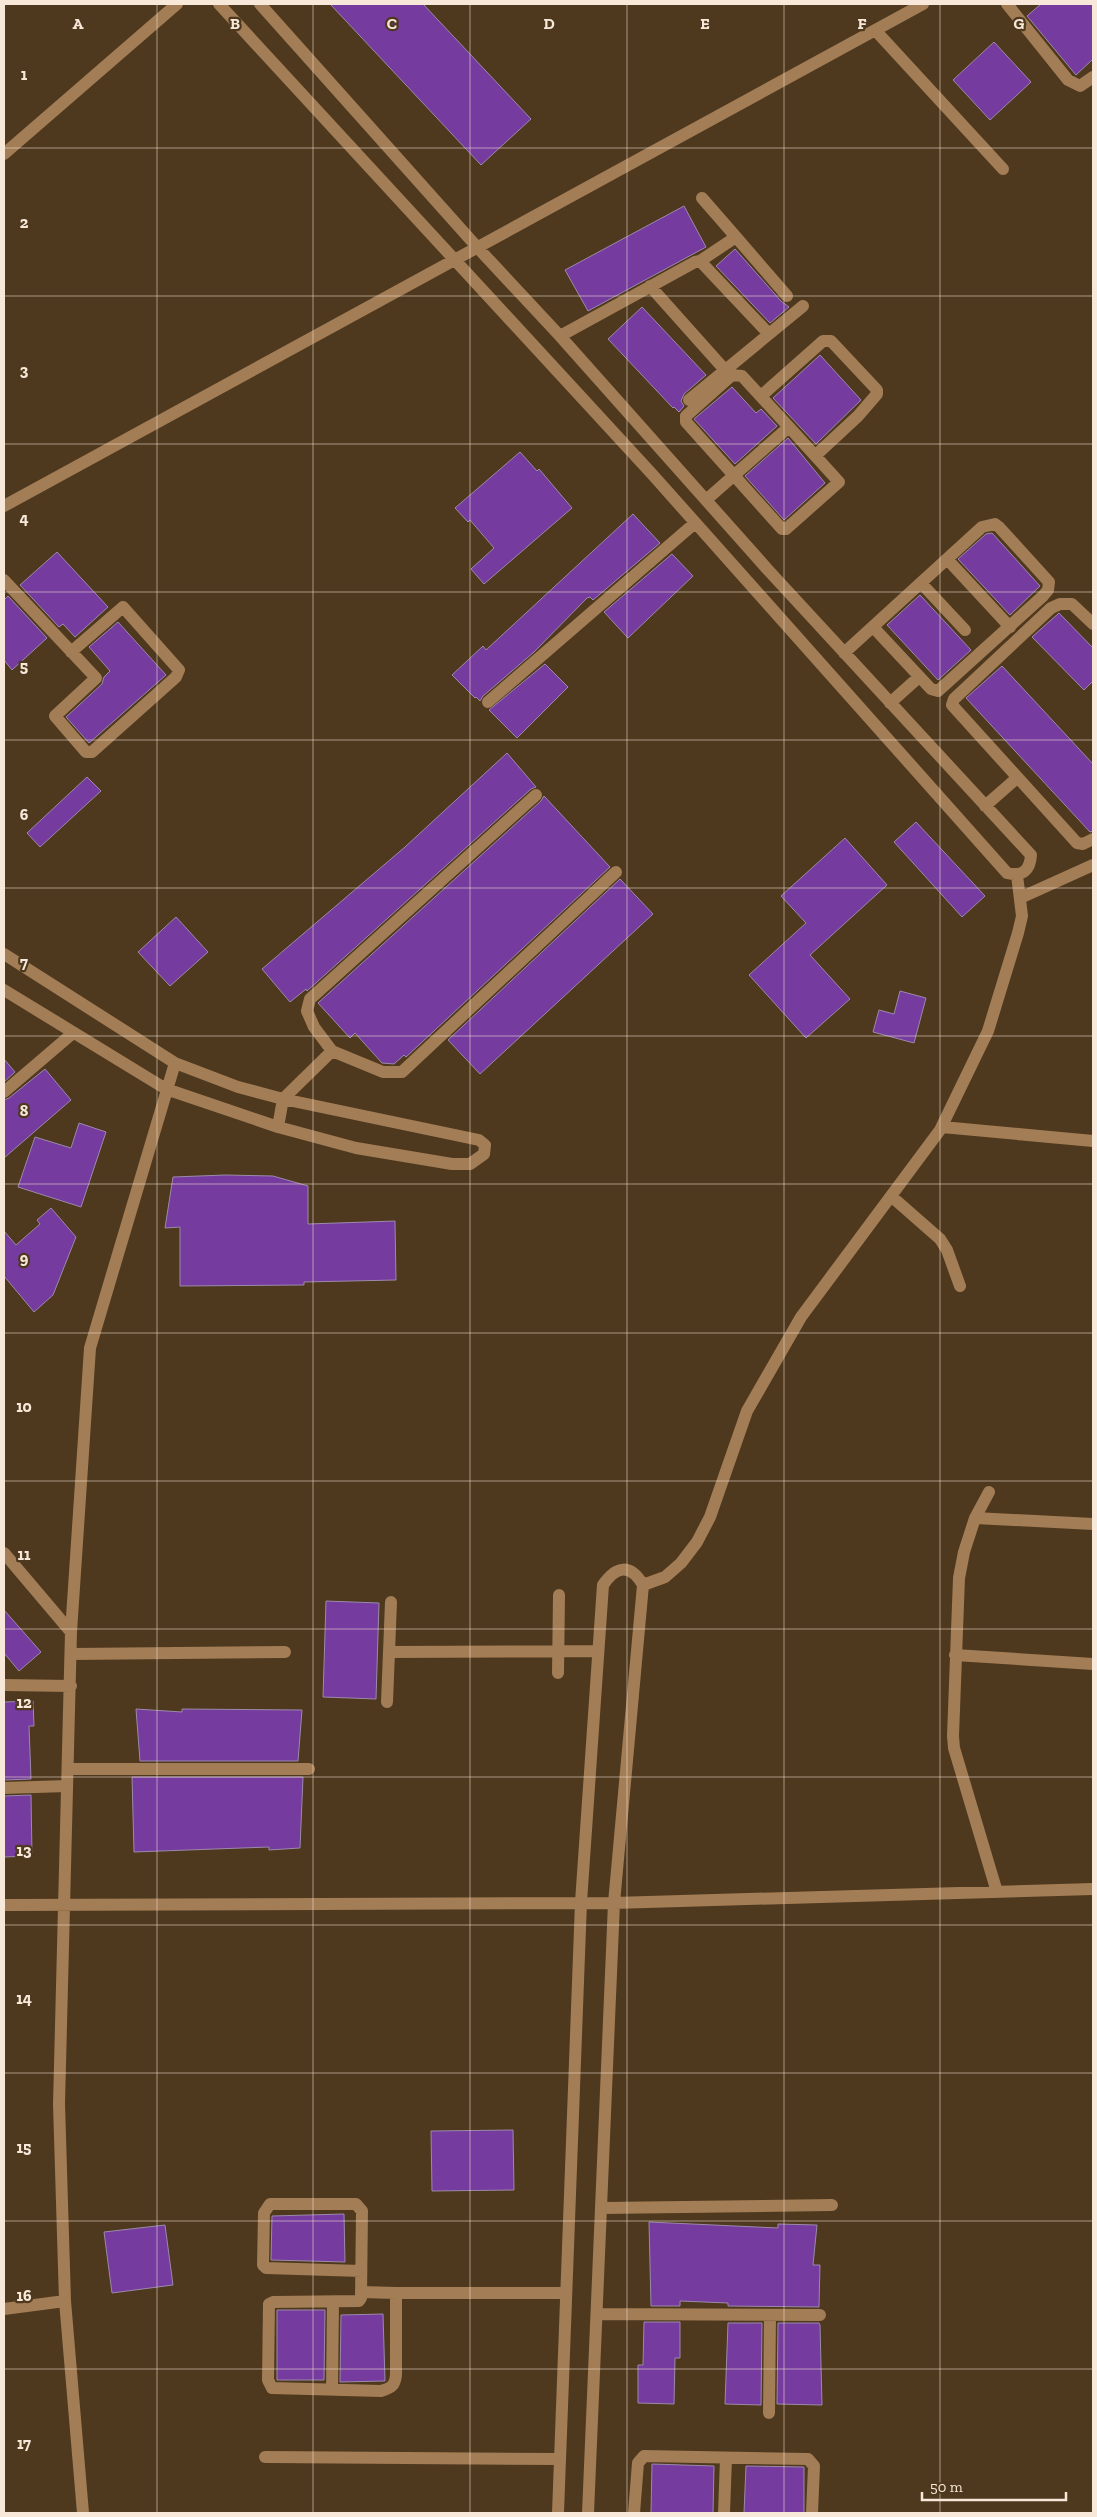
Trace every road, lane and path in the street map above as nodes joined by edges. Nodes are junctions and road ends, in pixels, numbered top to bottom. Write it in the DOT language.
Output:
graph roads {
  1 [pos="177,4"];
  2 [pos="219,4"];
  3 [pos="260,4"];
  4 [pos="923,4"];
  5 [pos="1007,4"];
  6 [pos="875,30"];
  7 [pos="1093,77"];
  8 [pos="4,154"];
  9 [pos="1003,168"];
  10 [pos="702,198"];
  11 [pos="736,238"];
  12 [pos="477,247"];
  13 [pos="453,261"];
  14 [pos="700,261"];
  15 [pos="650,286"];
  16 [pos="787,296"];
  17 [pos="803,306"];
  18 [pos="769,334"];
  19 [pos="560,336"];
  20 [pos="725,370"];
  21 [pos="761,396"];
  22 [pos="689,400"];
  23 [pos="789,427"];
  24 [pos="816,455"];
  25 [pos="733,476"];
  26 [pos="706,500"];
  27 [pos="4,506"];
  28 [pos="695,523"];
  29 [pos="946,559"];
  30 [pos="4,580"];
  31 [pos="921,583"];
  32 [pos="1093,624"];
  33 [pos="873,627"];
  34 [pos="1010,627"];
  35 [pos="965,630"];
  36 [pos="71,652"];
  37 [pos="844,653"];
  38 [pos="919,677"];
  39 [pos="488,702"];
  40 [pos="890,703"];
  41 [pos="1017,778"];
  42 [pos="536,795"];
  43 [pos="985,806"];
  44 [pos="1093,839"];
  45 [pos="1093,865"];
  46 [pos="616,872"];
  47 [pos="1017,875"];
  48 [pos="1020,898"];
  49 [pos="4,954"];
  50 [pos="4,990"];
  51 [pos="73,1033"];
  52 [pos="332,1051"];
  53 [pos="175,1063"];
  54 [pos="166,1089"];
  55 [pos="4,1092"];
  56 [pos="283,1099"];
  57 [pos="942,1126"];
  58 [pos="278,1127"];
  59 [pos="1093,1141"];
  60 [pos="891,1196"];
  61 [pos="960,1286"];
  62 [pos="988,1492"];
  63 [pos="975,1518"];
  64 [pos="1093,1524"];
  65 [pos="4,1553"];
  66 [pos="643,1585"];
  67 [pos="559,1596"];
  68 [pos="390,1602"];
  69 [pos="71,1632"];
  70 [pos="558,1651"];
  71 [pos="598,1651"];
  72 [pos="285,1652"];
  73 [pos="389,1652"];
  74 [pos="71,1654"];
  75 [pos="955,1655"];
  76 [pos="1093,1664"];
  77 [pos="558,1673"];
  78 [pos="4,1685"];
  79 [pos="71,1686"];
  80 [pos="387,1702"];
  81 [pos="68,1768"];
  82 [pos="310,1769"];
  83 [pos="67,1786"];
  84 [pos="4,1788"];
  85 [pos="1093,1889"];
  86 [pos="997,1892"];
  87 [pos="581,1902"];
  88 [pos="614,1903"];
  89 [pos="63,1904"];
  90 [pos="4,1906"];
  91 [pos="832,2205"];
  92 [pos="602,2208"];
  93 [pos="361,2270"];
  94 [pos="361,2292"];
  95 [pos="396,2293"];
  96 [pos="566,2293"];
  97 [pos="65,2301"];
  98 [pos="333,2302"];
  99 [pos="4,2309"];
  100 [pos="598,2314"];
  101 [pos="770,2315"];
  102 [pos="820,2315"];
  103 [pos="332,2390"];
  104 [pos="769,2414"];
  105 [pos="265,2457"];
  106 [pos="560,2458"];
  107 [pos="726,2458"];
  108 [pos="83,2513"];
  109 [pos="558,2513"];
  110 [pos="588,2513"];
  111 [pos="634,2513"];
  112 [pos="724,2513"];
  113 [pos="812,2513"];
  1 -- 8 [label="street"];
  2 -- 13 [label="street"];
  3 -- 12 [label="street"];
  4 -- 6 [label="street"];
  5 -- 7 [label="street"];
  6 -- 9 [label="street"];
  6 -- 12 [label="street"];
  10 -- 11 [label="street"];
  11 -- 14 [label="street"];
  11 -- 16 [label="street"];
  12 -- 13 [label="street"];
  12 -- 19 [label="street"];
  13 -- 27 [label="street"];
  13 -- 28 [label="street"];
  14 -- 15 [label="street"];
  14 -- 18 [label="street"];
  15 -- 19 [label="street"];
  15 -- 20 [label="street"];
  17 -- 18 [label="street"];
  18 -- 20 [label="street"];
  19 -- 26 [label="street"];
  20 -- 22 [label="street"];
  21 -- 23 [label="street"];
  21 -- 24 [label="street"];
  21 -- 25 [label="street"];
  23 -- 24 [label="street"];
  23 -- 25 [label="street"];
  24 -- 25 [label="street"];
  25 -- 26 [label="street"];
  26 -- 37 [label="street"];
  28 -- 39 [label="street"];
  28 -- 47 [label="street"];
  29 -- 31 [label="street"];
  29 -- 34 [label="street"];
  29 -- 34 [label="street"];
  30 -- 36 [label="street"];
  31 -- 33 [label="street"];
  31 -- 35 [label="street"];
  32 -- 41 [label="street"];
  33 -- 37 [label="street"];
  33 -- 38 [label="street"];
  34 -- 38 [label="street"];
  36 -- 36 [label="street"];
  37 -- 40 [label="street"];
  38 -- 40 [label="street"];
  40 -- 43 [label="street"];
  41 -- 43 [label="street"];
  41 -- 44 [label="street"];
  42 -- 52 [label="street"];
  43 -- 47 [label="street"];
  45 -- 48 [label="street"];
  46 -- 52 [label="street"];
  47 -- 48 [label="street"];
  48 -- 57 [label="street"];
  49 -- 53 [label="street"];
  50 -- 51 [label="street"];
  51 -- 54 [label="street"];
  51 -- 55 [label="street"];
  52 -- 56 [label="street"];
  53 -- 54 [label="street"];
  53 -- 56 [label="street"];
  54 -- 58 [label="street"];
  54 -- 69 [label="street"];
  56 -- 58 [label="street"];
  56 -- 58 [label="street"];
  57 -- 59 [label="street"];
  57 -- 60 [label="street"];
  60 -- 61 [label="street"];
  60 -- 66 [label="street"];
  62 -- 63 [label="street"];
  63 -- 64 [label="street"];
  63 -- 75 [label="street"];
  65 -- 69 [label="street"];
  66 -- 71 [label="street"];
  66 -- 88 [label="street"];
  67 -- 70 [label="street"];
  68 -- 73 [label="street"];
  69 -- 74 [label="street"];
  70 -- 71 [label="street"];
  70 -- 73 [label="street"];
  70 -- 77 [label="street"];
  71 -- 87 [label="street"];
  72 -- 74 [label="street"];
  73 -- 80 [label="street"];
  74 -- 79 [label="street"];
  75 -- 76 [label="street"];
  75 -- 86 [label="street"];
  78 -- 79 [label="street"];
  79 -- 81 [label="street"];
  81 -- 82 [label="street"];
  81 -- 83 [label="street"];
  83 -- 84 [label="street"];
  83 -- 89 [label="street"];
  85 -- 86 [label="street"];
  86 -- 88 [label="street"];
  87 -- 88 [label="street"];
  87 -- 89 [label="street"];
  87 -- 96 [label="street"];
  88 -- 92 [label="street"];
  89 -- 90 [label="street"];
  89 -- 97 [label="street"];
  91 -- 92 [label="street"];
  92 -- 100 [label="street"];
  93 -- 93 [label="street"];
  93 -- 94 [label="street"];
  94 -- 95 [label="street"];
  94 -- 98 [label="street"];
  95 -- 96 [label="street"];
  95 -- 103 [label="street"];
  96 -- 106 [label="street"];
  97 -- 99 [label="street"];
  97 -- 108 [label="street"];
  98 -- 103 [label="street"];
  98 -- 103 [label="street"];
  100 -- 101 [label="street"];
  100 -- 110 [label="street"];
  101 -- 102 [label="street"];
  101 -- 104 [label="street"];
  105 -- 106 [label="street"];
  106 -- 109 [label="street"];
  107 -- 111 [label="street"];
  107 -- 112 [label="street"];
  107 -- 113 [label="street"];
}
